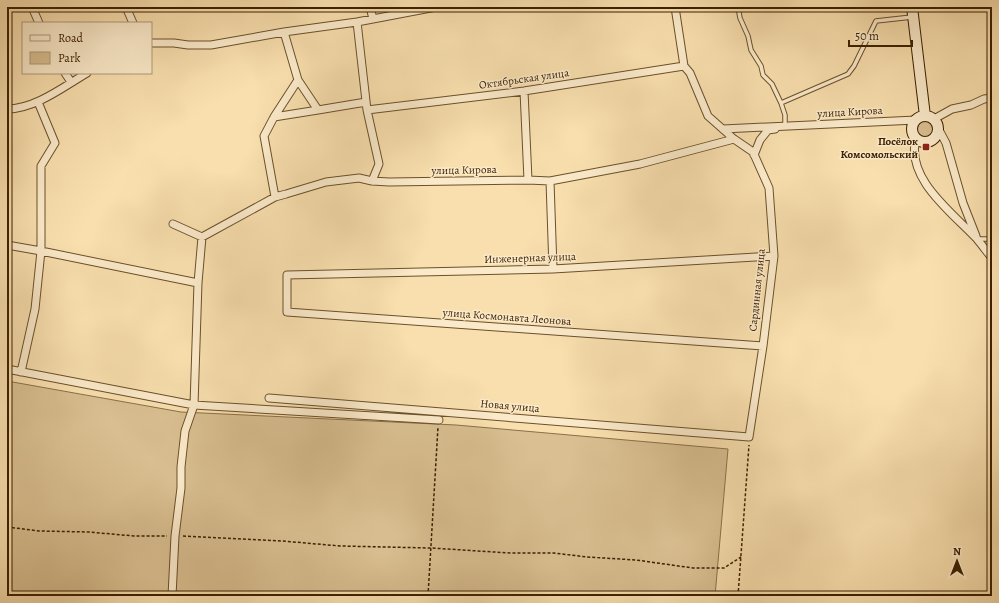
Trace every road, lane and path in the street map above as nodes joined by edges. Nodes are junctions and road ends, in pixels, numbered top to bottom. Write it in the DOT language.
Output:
graph roads {
  1 [pos="32,7"];
  2 [pos="126,7"];
  3 [pos="370,7"];
  4 [pos="436,7"];
  5 [pos="674,7"];
  6 [pos="738,7"];
  7 [pos="913,12"];
  8 [pos="373,19"];
  9 [pos="39,22"];
  10 [pos="133,22"];
  11 [pos="357,22"];
  12 [pos="284,32"];
  13 [pos="152,43"];
  14 [pos="684,66"];
  15 [pos="66,74"];
  16 [pos="85,74"];
  17 [pos="298,80"];
  18 [pos="71,82"];
  19 [pos="524,91"];
  20 [pos="992,98"];
  21 [pos="38,102"];
  22 [pos="366,102"];
  23 [pos="781,103"];
  24 [pos="7,109"];
  25 [pos="318,110"];
  26 [pos="366,110"];
  27 [pos="274,117"];
  28 [pos="928,121"];
  29 [pos="784,126"];
  30 [pos="722,129"];
  31 [pos="916,138"];
  32 [pos="734,139"];
  33 [pos="754,155"];
  34 [pos="528,180"];
  35 [pos="372,181"];
  36 [pos="550,181"];
  37 [pos="275,196"];
  38 [pos="173,224"];
  39 [pos="202,237"];
  40 [pos="992,239"];
  41 [pos="977,240"];
  42 [pos="7,245"];
  43 [pos="41,251"];
  44 [pos="774,256"];
  45 [pos="992,258"];
  46 [pos="553,270"];
  47 [pos="287,275"];
  48 [pos="198,284"];
  49 [pos="763,346"];
  50 [pos="7,369"];
  51 [pos="21,372"];
  52 [pos="269,398"];
  53 [pos="194,406"];
  54 [pos="439,420"];
  55 [pos="750,437"];
  56 [pos="7,527"];
  57 [pos="175,536"];
  58 [pos="431,548"];
  59 [pos="741,557"];
  60 [pos="172,596"];
  61 [pos="428,596"];
  62 [pos="738,596"];
  1 -- 9 [label="street"];
  2 -- 10 [label="street"];
  3 -- 8 [label="street"];
  4 -- 8 [label="street"];
  5 -- 14 [label="street, Сардинная улица"];
  6 -- 23 [label="lane"];
  7 -- 23 [label="lane"];
  7 -- 28 [label="street"];
  8 -- 11 [label="street"];
  11 -- 12 [label="street"];
  11 -- 22 [label="street"];
  12 -- 13 [label="street"];
  12 -- 17 [label="street"];
  14 -- 19 [label="street, Октябрьская улица"];
  14 -- 30 [label="street, Сардинная улица"];
  15 -- 18 [label="street"];
  16 -- 18 [label="street"];
  17 -- 25 [label="street"];
  17 -- 27 [label="street"];
  18 -- 21 [label="street"];
  19 -- 26 [label="street, Октябрьская улица"];
  19 -- 34 [label="street"];
  20 -- 28 [label="street, улица Кирова"];
  21 -- 24 [label="street"];
  21 -- 43 [label="street"];
  22 -- 25 [label="street"];
  22 -- 26 [label="street"];
  23 -- 29 [label="lane"];
  25 -- 27 [label="street"];
  26 -- 35 [label="street"];
  27 -- 37 [label="street"];
  28 -- 29 [label="street, улица Кирова"];
  28 -- 31 [label="street"];
  28 -- 31 [label="street"];
  28 -- 41 [label="street"];
  29 -- 30 [label="street, улица Кирова"];
  29 -- 33 [label="street"];
  30 -- 32 [label="street, Сардинная улица"];
  31 -- 41 [label="street"];
  32 -- 33 [label="street, Сардинная улица"];
  32 -- 36 [label="street, улица Кирова"];
  33 -- 44 [label="street, Сардинная улица"];
  34 -- 35 [label="street, улица Кирова"];
  34 -- 36 [label="street, улица Кирова"];
  35 -- 37 [label="street, улица Кирова"];
  36 -- 46 [label="street"];
  37 -- 39 [label="street, улица Кирова"];
  38 -- 39 [label="street"];
  39 -- 48 [label="street"];
  40 -- 41 [label="lane"];
  41 -- 45 [label="street"];
  42 -- 43 [label="street"];
  43 -- 48 [label="street"];
  43 -- 51 [label="street"];
  44 -- 46 [label="street, Инженерная улица"];
  44 -- 49 [label="street, Сардинная улица"];
  46 -- 47 [label="street, Инженерная улица"];
  47 -- 49 [label="street, улица Космонавта Леонова"];
  48 -- 53 [label="street"];
  49 -- 55 [label="street, Сардинная улица"];
  50 -- 51 [label="street"];
  51 -- 53 [label="street"];
  52 -- 55 [label="street, Новая улица"];
  53 -- 54 [label="street"];
  53 -- 57 [label="street"];
  54 -- 58 [label="path"];
  55 -- 59 [label="path"];
  56 -- 57 [label="path"];
  57 -- 58 [label="path"];
  57 -- 60 [label="street"];
  58 -- 59 [label="path"];
  58 -- 61 [label="path"];
  59 -- 62 [label="path"];
}
